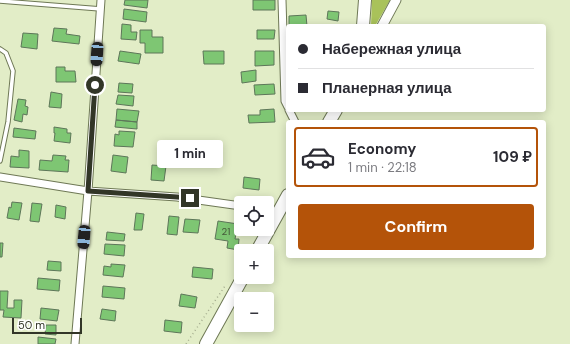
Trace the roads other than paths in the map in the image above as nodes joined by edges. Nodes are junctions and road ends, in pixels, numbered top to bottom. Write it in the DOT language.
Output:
graph roads {
  1 [pos="101,0"];
  2 [pos="282,0"];
  3 [pos="365,0"];
  4 [pos="396,0"];
  5 [pos="0,1"];
  6 [pos="101,9"];
  7 [pos="363,24"];
  8 [pos="383,24"];
  9 [pos="0,49"];
  10 [pos="286,103"];
  11 [pos="0,161"];
  12 [pos="0,177"];
  13 [pos="88,191"];
  14 [pos="286,197"];
  15 [pos="234,205"];
  16 [pos="274,212"];
  17 [pos="239,284"];
  18 [pos="75,344"];
  19 [pos="206,344"];
  1 -- 6 [label="street"];
  2 -- 10 [label="street"];
  3 -- 7 [label="highway"];
  4 -- 8 [label="street"];
  5 -- 6 [label="lane"];
  6 -- 13 [label="street"];
  9 -- 11 [label="lane"];
  12 -- 13 [label="street"];
  13 -- 15 [label="street"];
  13 -- 18 [label="street"];
  14 -- 16 [label="highway"];
  17 -- 19 [label="highway"];
}
